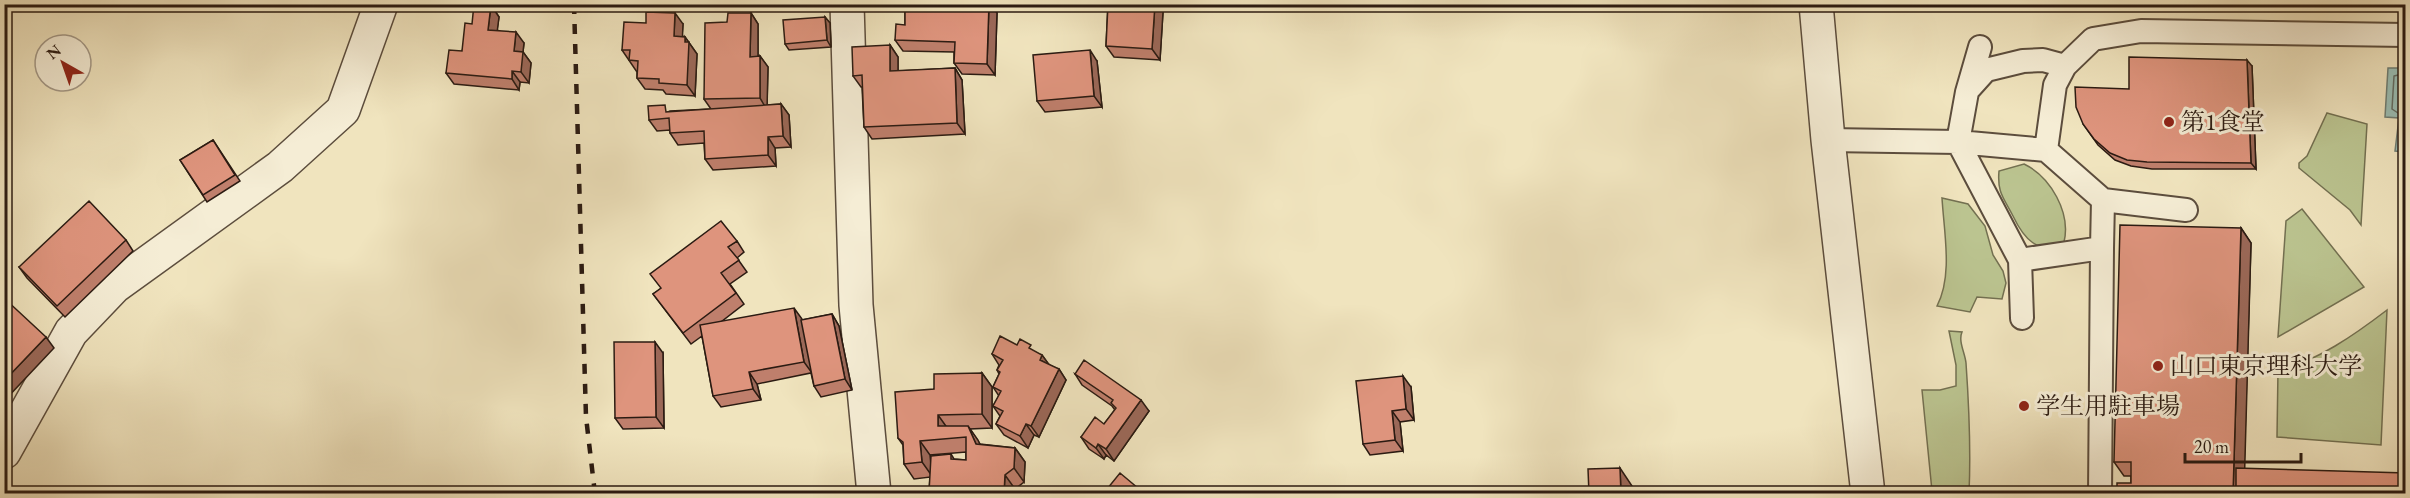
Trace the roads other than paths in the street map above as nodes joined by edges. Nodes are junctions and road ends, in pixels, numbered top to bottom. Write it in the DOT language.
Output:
graph roads {
  1 [pos="381,4"];
  2 [pos="847,4"];
  3 [pos="1816,4"];
  4 [pos="2400,32"];
  5 [pos="1980,47"];
  6 [pos="2065,66"];
  7 [pos="1967,92"];
  8 [pos="1828,140"];
  9 [pos="1958,142"];
  10 [pos="2046,150"];
  11 [pos="2103,200"];
  12 [pos="2186,210"];
  13 [pos="2102,248"];
  14 [pos="2019,260"];
  15 [pos="2022,318"];
  16 [pos="4,452"];
  17 [pos="874,494"];
  18 [pos="1868,494"];
  19 [pos="2100,494"];
  1 -- 16 [label="street"];
  2 -- 17 [label="street"];
  3 -- 8 [label="street"];
  4 -- 6 [label="lane"];
  5 -- 7 [label="lane"];
  6 -- 7 [label="lane"];
  6 -- 10 [label="lane"];
  7 -- 9 [label="lane"];
  8 -- 9 [label="lane"];
  8 -- 18 [label="street"];
  9 -- 10 [label="lane"];
  9 -- 14 [label="lane"];
  10 -- 11 [label="lane"];
  11 -- 12 [label="lane"];
  11 -- 13 [label="lane"];
  13 -- 14 [label="lane"];
  13 -- 19 [label="lane"];
  14 -- 15 [label="lane"];
}
